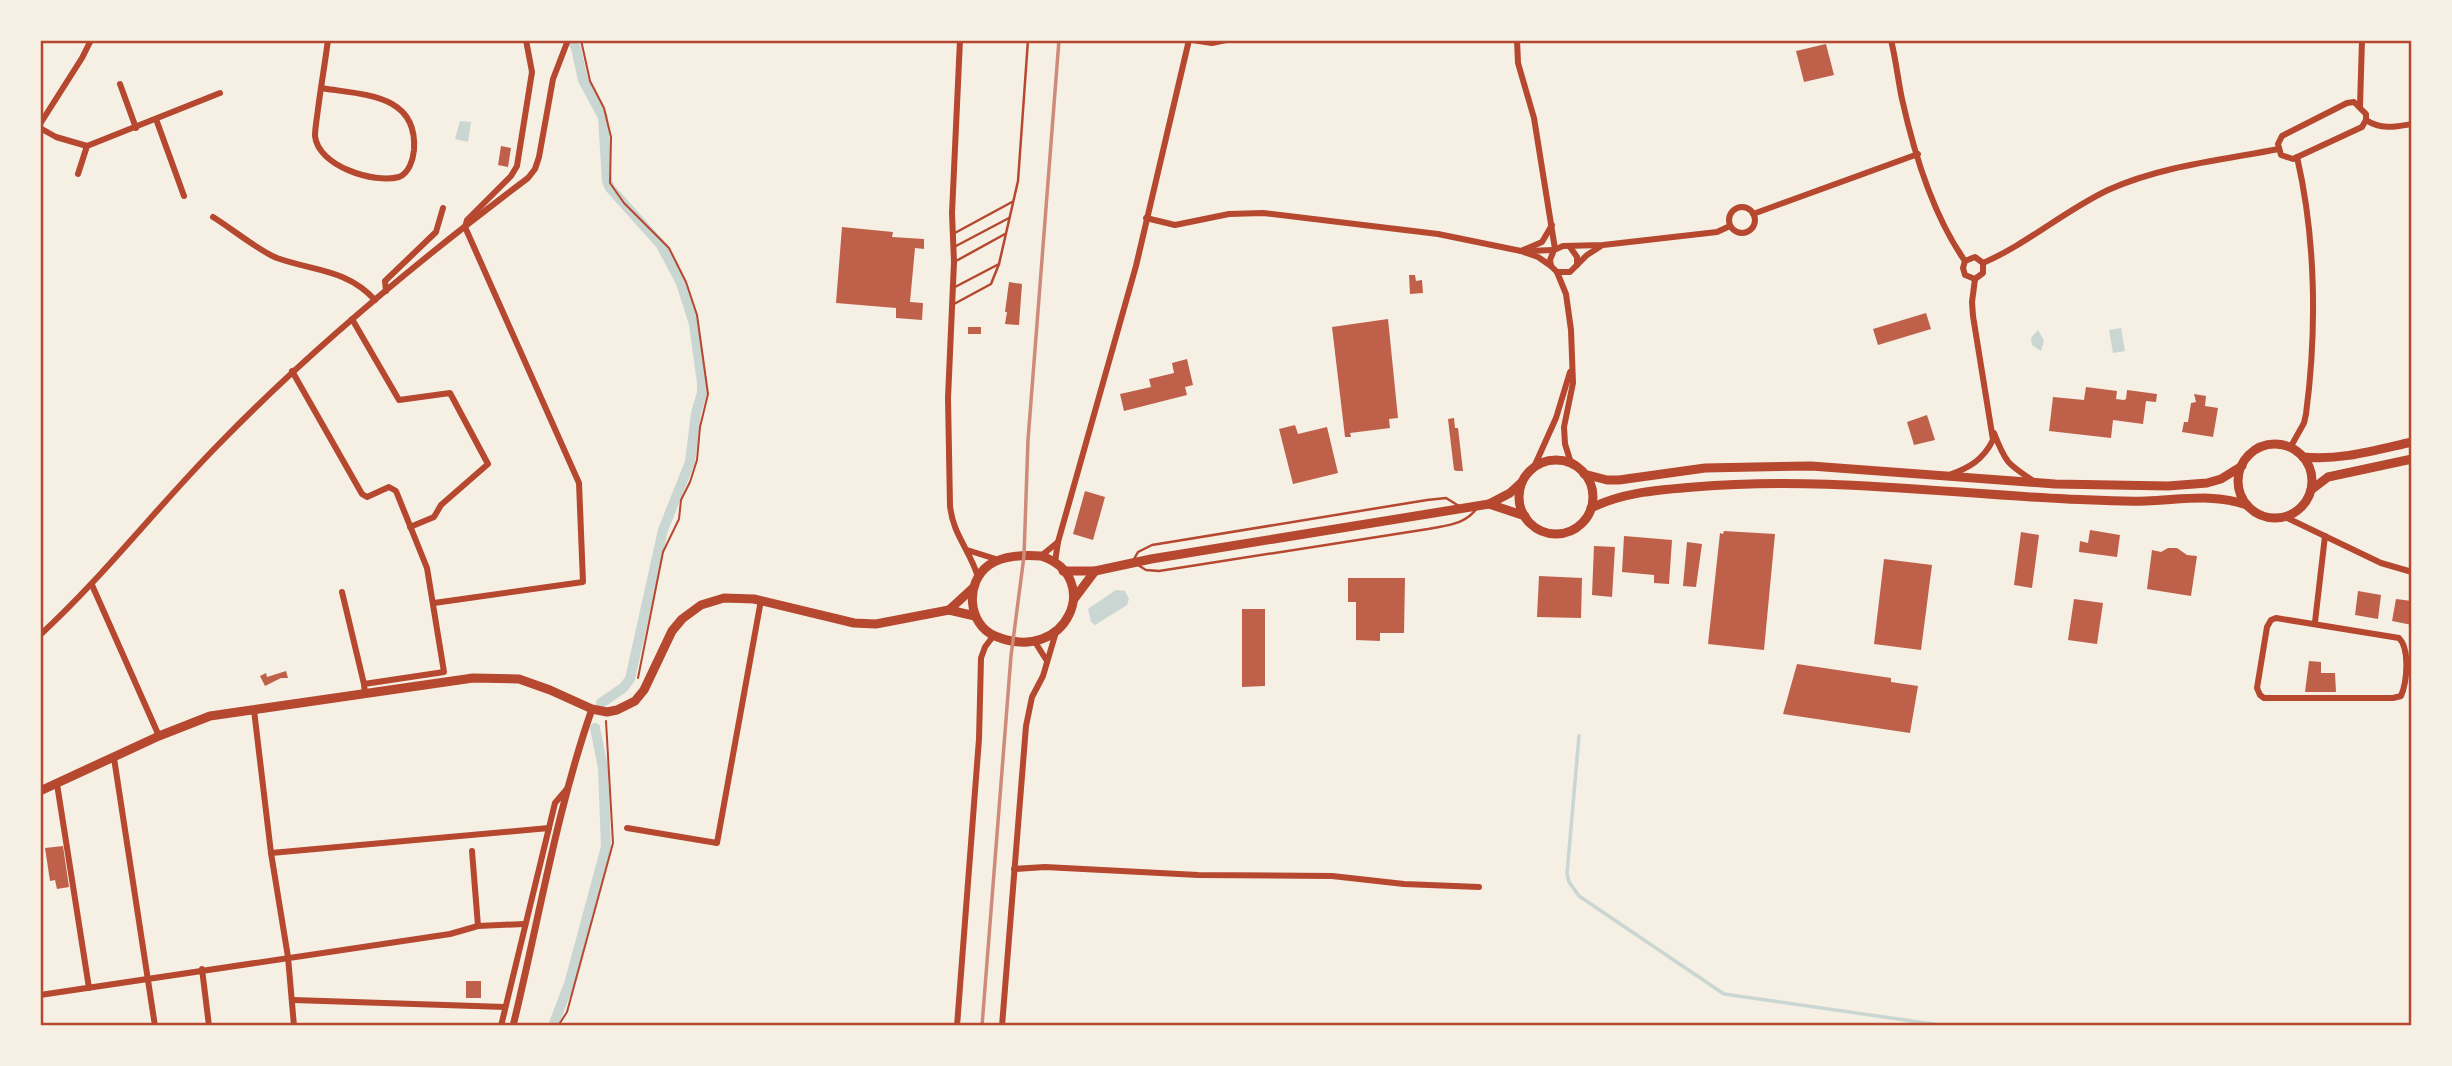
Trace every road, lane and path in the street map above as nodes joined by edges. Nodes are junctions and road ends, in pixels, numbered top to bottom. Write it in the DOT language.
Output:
graph roads {
  1 [pos="90,40"];
  2 [pos="328,40"];
  3 [pos="526,40"];
  4 [pos="581,40"];
  5 [pos="960,40"];
  6 [pos="1028,40"];
  7 [pos="1190,40"];
  8 [pos="1226,40"];
  9 [pos="1517,40"];
  10 [pos="1891,40"];
  11 [pos="2362,40"];
  12 [pos="567,42"];
  13 [pos="120,84"];
  14 [pos="321,88"];
  15 [pos="220,93"];
  16 [pos="2360,106"];
  17 [pos="156,119"];
  18 [pos="2366,120"];
  19 [pos="2412,124"];
  20 [pos="40,126"];
  21 [pos="136,128"];
  22 [pos="88,146"];
  23 [pos="2278,149"];
  24 [pos="1918,154"];
  25 [pos="2297,157"];
  26 [pos="78,174"];
  27 [pos="184,196"];
  28 [pos="1012,202"];
  29 [pos="443,208"];
  30 [pos="1754,214"];
  31 [pos="213,217"];
  32 [pos="1009,218"];
  33 [pos="1146,218"];
  34 [pos="1730,226"];
  35 [pos="465,227"];
  36 [pos="1553,228"];
  37 [pos="953,234"];
  38 [pos="1006,234"];
  39 [pos="1602,245"];
  40 [pos="1567,246"];
  41 [pos="953,247"];
  42 [pos="1554,249"];
  43 [pos="1521,251"];
  44 [pos="1965,261"];
  45 [pos="954,262"];
  46 [pos="1983,263"];
  47 [pos="999,264"];
  48 [pos="1577,265"];
  49 [pos="1551,266"];
  50 [pos="1558,272"];
  51 [pos="1570,272"];
  52 [pos="1975,279"];
  53 [pos="953,289"];
  54 [pos="386,291"];
  55 [pos="1566,294"];
  56 [pos="375,300"];
  57 [pos="952,305"];
  58 [pos="352,319"];
  59 [pos="1572,367"];
  60 [pos="292,371"];
  61 [pos="1993,429"];
  62 [pos="2412,442"];
  63 [pos="2290,448"];
  64 [pos="2303,457"];
  65 [pos="2412,459"];
  66 [pos="1571,463"];
  67 [pos="2242,466"];
  68 [pos="1534,467"];
  69 [pos="1584,474"];
  70 [pos="1945,477"];
  71 [pos="1522,481"];
  72 [pos="2037,483"];
  73 [pos="2311,490"];
  74 [pos="1484,505"];
  75 [pos="2246,505"];
  76 [pos="1591,508"];
  77 [pos="1525,516"];
  78 [pos="2285,517"];
  79 [pos="411,527"];
  80 [pos="2325,536"];
  81 [pos="1058,542"];
  82 [pos="967,550"];
  83 [pos="1041,556"];
  84 [pos="999,560"];
  85 [pos="1055,562"];
  86 [pos="1132,562"];
  87 [pos="1063,571"];
  88 [pos="1095,571"];
  89 [pos="2412,572"];
  90 [pos="976,582"];
  91 [pos="92,585"];
  92 [pos="342,592"];
  93 [pos="1074,599"];
  94 [pos="761,600"];
  95 [pos="433,603"];
  96 [pos="948,610"];
  97 [pos="975,616"];
  98 [pos="2315,622"];
  99 [pos="1056,632"];
  100 [pos="40,635"];
  101 [pos="994,635"];
  102 [pos="1035,642"];
  103 [pos="1047,661"];
  104 [pos="637,682"];
  105 [pos="364,689"];
  106 [pos="592,709"];
  107 [pos="254,710"];
  108 [pos="611,712"];
  109 [pos="159,736"];
  110 [pos="114,758"];
  111 [pos="57,784"];
  112 [pos="566,790"];
  113 [pos="40,791"];
  114 [pos="549,828"];
  115 [pos="627,828"];
  116 [pos="472,851"];
  117 [pos="271,853"];
  118 [pos="1014,869"];
  119 [pos="1479,887"];
  120 [pos="524,923"];
  121 [pos="478,926"];
  122 [pos="288,957"];
  123 [pos="202,969"];
  124 [pos="147,979"];
  125 [pos="89,988"];
  126 [pos="40,995"];
  127 [pos="293,1000"];
  128 [pos="505,1007"];
  129 [pos="155,1026"];
  130 [pos="209,1026"];
  131 [pos="294,1026"];
  132 [pos="501,1026"];
  133 [pos="513,1026"];
  134 [pos="558,1026"];
  135 [pos="957,1026"];
  136 [pos="1002,1026"];
  1 -- 20 [label="street"];
  2 -- 14 [label="street"];
  3 -- 35 [label="street"];
  4 -- 104 [label="path"];
  5 -- 37 [label="street"];
  6 -- 28 [label="lane"];
  7 -- 8 [label="street"];
  7 -- 33 [label="street"];
  9 -- 36 [label="street"];
  10 -- 24 [label="street"];
  11 -- 16 [label="street"];
  12 -- 35 [label="street"];
  13 -- 21 [label="street"];
  14 -- 14 [label="street"];
  15 -- 17 [label="street"];
  16 -- 18 [label="street"];
  16 -- 23 [label="street"];
  17 -- 21 [label="street"];
  17 -- 27 [label="street"];
  18 -- 19 [label="street"];
  18 -- 25 [label="street"];
  20 -- 22 [label="street"];
  21 -- 22 [label="street"];
  22 -- 26 [label="street"];
  23 -- 25 [label="street"];
  23 -- 46 [label="street"];
  24 -- 30 [label="street"];
  24 -- 44 [label="street"];
  25 -- 63 [label="street"];
  28 -- 32 [label="lane"];
  28 -- 37 [label="lane"];
  29 -- 54 [label="street"];
  30 -- 34 [label="street"];
  30 -- 34 [label="street"];
  31 -- 56 [label="street"];
  32 -- 38 [label="lane"];
  32 -- 41 [label="lane"];
  33 -- 43 [label="street"];
  33 -- 81 [label="street"];
  34 -- 39 [label="street"];
  35 -- 54 [label="street"];
  35 -- 95 [label="street"];
  36 -- 40 [label="street"];
  36 -- 42 [label="street"];
  36 -- 43 [label="street"];
  37 -- 41 [label="street"];
  38 -- 45 [label="lane"];
  38 -- 47 [label="lane"];
  39 -- 40 [label="street"];
  39 -- 48 [label="street"];
  40 -- 42 [label="street"];
  40 -- 48 [label="street"];
  41 -- 45 [label="street"];
  42 -- 43 [label="street"];
  42 -- 49 [label="street"];
  43 -- 49 [label="street"];
  44 -- 46 [label="street"];
  44 -- 52 [label="street"];
  45 -- 53 [label="street"];
  46 -- 52 [label="street"];
  47 -- 53 [label="lane"];
  47 -- 57 [label="lane"];
  48 -- 51 [label="street"];
  49 -- 50 [label="street"];
  50 -- 51 [label="street"];
  50 -- 55 [label="street"];
  51 -- 55 [label="street"];
  52 -- 61 [label="street"];
  53 -- 57 [label="street"];
  54 -- 56 [label="street"];
  55 -- 59 [label="street"];
  56 -- 58 [label="street"];
  57 -- 82 [label="street"];
  58 -- 60 [label="street"];
  58 -- 79 [label="street"];
  59 -- 66 [label="street"];
  59 -- 68 [label="street"];
  60 -- 79 [label="street"];
  60 -- 91 [label="street"];
  61 -- 70 [label="street"];
  61 -- 72 [label="street"];
  62 -- 64 [label="main road"];
  63 -- 64 [label="main road"];
  63 -- 67 [label="main road"];
  64 -- 73 [label="main road"];
  65 -- 73 [label="main road"];
  66 -- 68 [label="main road"];
  66 -- 69 [label="main road"];
  67 -- 72 [label="main road"];
  67 -- 75 [label="main road"];
  68 -- 71 [label="main road"];
  69 -- 70 [label="main road"];
  69 -- 76 [label="main road"];
  70 -- 72 [label="main road"];
  71 -- 74 [label="main road"];
  71 -- 77 [label="main road"];
  73 -- 78 [label="main road"];
  74 -- 77 [label="main road"];
  74 -- 86 [label="main road"];
  74 -- 86 [label="lane"];
  75 -- 76 [label="main road"];
  75 -- 78 [label="main road"];
  76 -- 77 [label="main road"];
  78 -- 80 [label="street"];
  79 -- 95 [label="street"];
  80 -- 89 [label="street"];
  80 -- 98 [label="street"];
  81 -- 83 [label="street"];
  81 -- 85 [label="street"];
  82 -- 84 [label="street"];
  82 -- 90 [label="street"];
  83 -- 84 [label="main road"];
  83 -- 85 [label="main road"];
  84 -- 90 [label="main road"];
  85 -- 87 [label="main road"];
  86 -- 88 [label="main road"];
  87 -- 88 [label="main road"];
  87 -- 93 [label="main road"];
  88 -- 93 [label="main road"];
  90 -- 96 [label="main road"];
  90 -- 97 [label="main road"];
  91 -- 100 [label="street"];
  91 -- 109 [label="street"];
  92 -- 105 [label="street"];
  93 -- 99 [label="main road"];
  94 -- 96 [label="main road"];
  94 -- 108 [label="main road"];
  94 -- 115 [label="street"];
  95 -- 105 [label="street"];
  96 -- 97 [label="main road"];
  97 -- 101 [label="main road"];
  98 -- 98 [label="street"];
  99 -- 102 [label="main road"];
  99 -- 103 [label="street"];
  101 -- 102 [label="main road"];
  101 -- 135 [label="street"];
  102 -- 103 [label="street"];
  103 -- 118 [label="street"];
  105 -- 106 [label="main road"];
  105 -- 107 [label="main road"];
  106 -- 108 [label="main road"];
  106 -- 112 [label="street"];
  107 -- 109 [label="main road"];
  107 -- 117 [label="street"];
  108 -- 134 [label="path"];
  109 -- 110 [label="main road"];
  110 -- 111 [label="main road"];
  110 -- 124 [label="street"];
  111 -- 113 [label="main road"];
  111 -- 125 [label="street"];
  112 -- 114 [label="street"];
  112 -- 133 [label="street"];
  114 -- 117 [label="street"];
  114 -- 120 [label="street"];
  116 -- 121 [label="street"];
  117 -- 122 [label="street"];
  118 -- 119 [label="street"];
  118 -- 136 [label="street"];
  120 -- 121 [label="street"];
  120 -- 128 [label="street"];
  121 -- 122 [label="street"];
  122 -- 123 [label="street"];
  122 -- 127 [label="street"];
  123 -- 124 [label="street"];
  123 -- 130 [label="street"];
  124 -- 125 [label="street"];
  124 -- 129 [label="street"];
  125 -- 126 [label="street"];
  127 -- 128 [label="street"];
  127 -- 131 [label="street"];
  128 -- 132 [label="street"];
}
